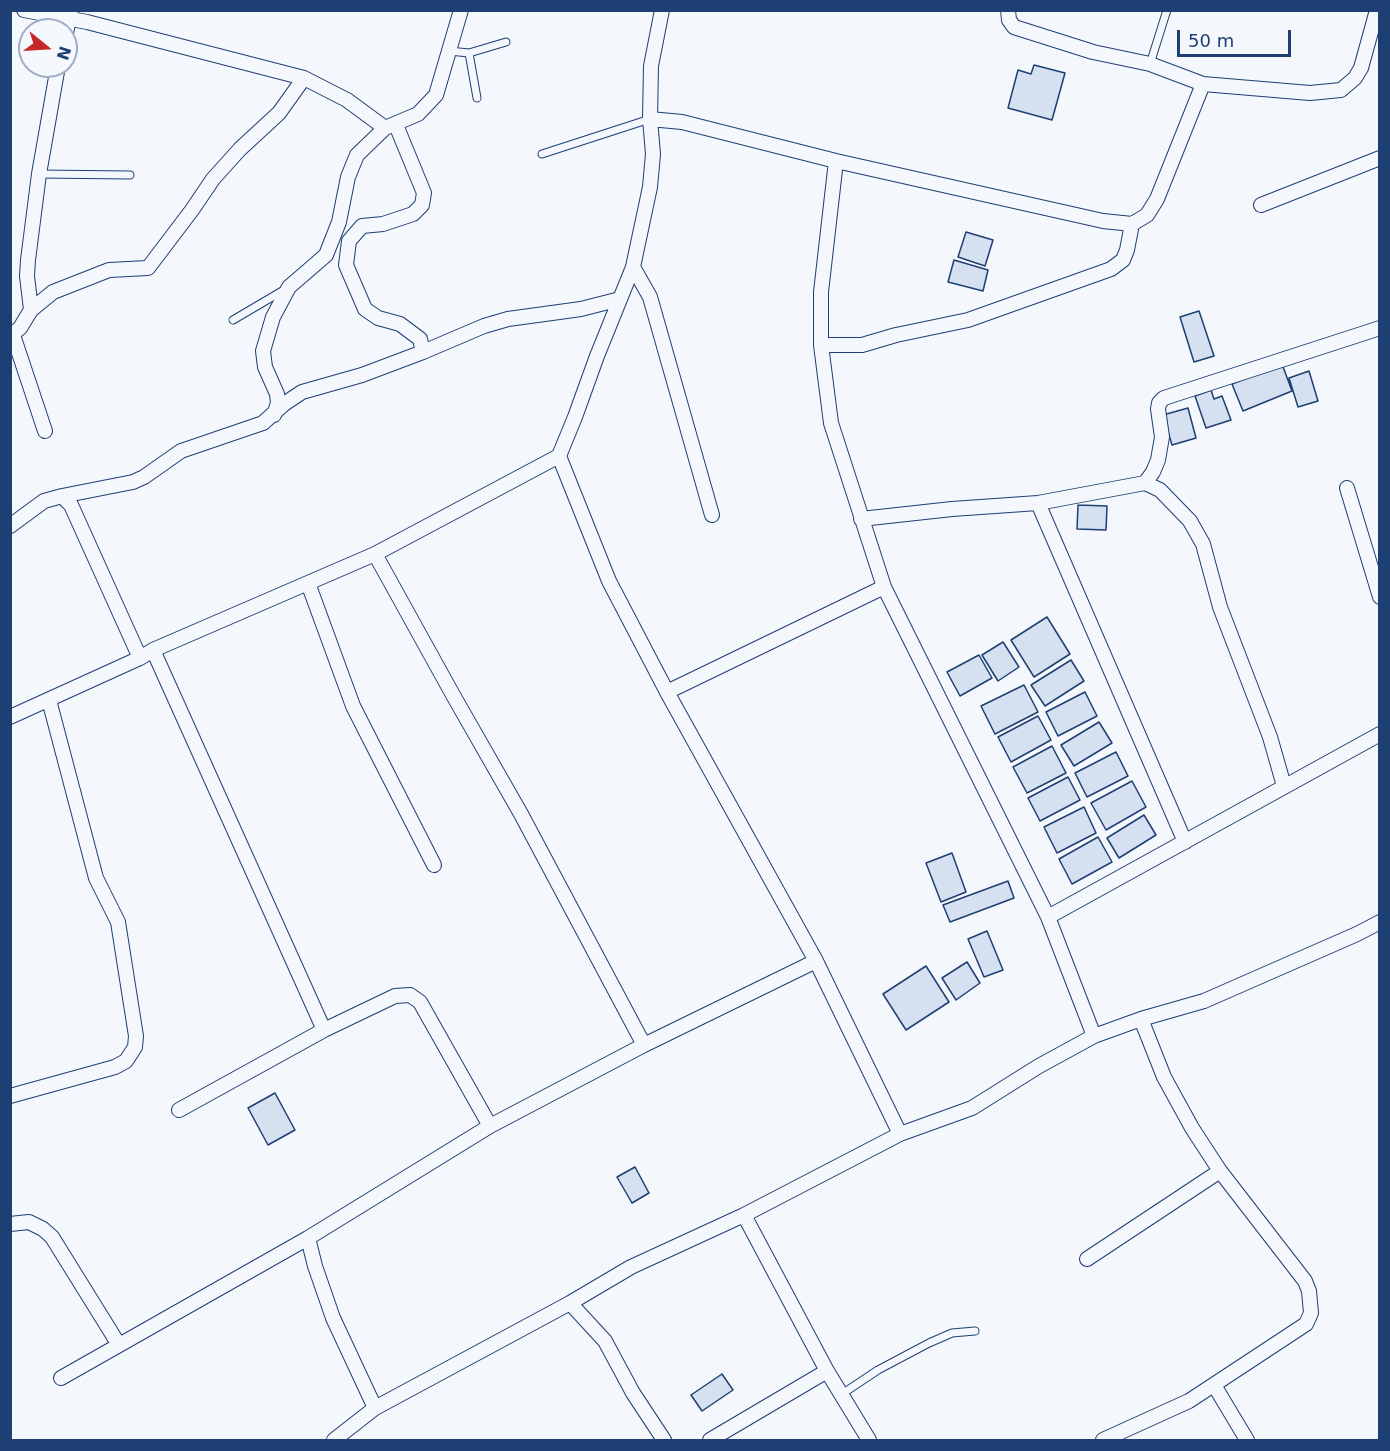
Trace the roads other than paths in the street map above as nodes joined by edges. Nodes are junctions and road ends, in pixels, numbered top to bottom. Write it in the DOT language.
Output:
graph roads {
  1 [pos="24,10"];
  2 [pos="461,10"];
  3 [pos="662,10"];
  4 [pos="1008,10"];
  5 [pos="1167,10"];
  6 [pos="1377,10"];
  7 [pos="70,15"];
  8 [pos="506,42"];
  9 [pos="449,51"];
  10 [pos="469,53"];
  11 [pos="1150,64"];
  12 [pos="56,78"];
  13 [pos="304,78"];
  14 [pos="1203,84"];
  15 [pos="477,98"];
  16 [pos="650,118"];
  17 [pos="390,127"];
  18 [pos="542,154"];
  19 [pos="1380,158"];
  20 [pos="836,161"];
  21 [pos="39,174"];
  22 [pos="130,175"];
  23 [pos="1261,205"];
  24 [pos="1132,224"];
  25 [pos="633,267"];
  26 [pos="289,287"];
  27 [pos="620,299"];
  28 [pos="31,310"];
  29 [pos="233,320"];
  30 [pos="1380,328"];
  31 [pos="12,335"];
  32 [pos="821,345"];
  33 [pos="423,352"];
  34 [pos="274,414"];
  35 [pos="45,431"];
  36 [pos="559,456"];
  37 [pos="1145,483"];
  38 [pos="1347,488"];
  39 [pos="62,496"];
  40 [pos="1038,503"];
  41 [pos="712,515"];
  42 [pos="861,519"];
  43 [pos="10,525"];
  44 [pos="375,554"];
  45 [pos="308,583"];
  46 [pos="884,587"];
  47 [pos="1380,597"];
  48 [pos="153,650"];
  49 [pos="140,658"];
  50 [pos="667,692"];
  51 [pos="49,700"];
  52 [pos="10,717"];
  53 [pos="1380,734"];
  54 [pos="1284,786"];
  55 [pos="1185,843"];
  56 [pos="434,865"];
  57 [pos="1048,918"];
  58 [pos="1380,922"];
  59 [pos="816,961"];
  60 [pos="1140,1019"];
  61 [pos="324,1029"];
  62 [pos="1094,1036"];
  63 [pos="644,1045"];
  64 [pos="10,1096"];
  65 [pos="179,1110"];
  66 [pos="490,1126"];
  67 [pos="900,1134"];
  68 [pos="1220,1171"];
  69 [pos="744,1215"];
  70 [pos="10,1224"];
  71 [pos="308,1238"];
  72 [pos="1087,1259"];
  73 [pos="570,1303"];
  74 [pos="975,1331"];
  75 [pos="119,1345"];
  76 [pos="827,1371"];
  77 [pos="62,1378"];
  78 [pos="1214,1385"];
  79 [pos="842,1394"];
  80 [pos="375,1408"];
  81 [pos="334,1440"];
  82 [pos="664,1440"];
  83 [pos="710,1440"];
  84 [pos="869,1440"];
  85 [pos="1103,1440"];
  86 [pos="1247,1440"];
  1 -- 7 [label="street"];
  2 -- 9 [label="street"];
  3 -- 16 [label="street"];
  4 -- 11 [label="street"];
  5 -- 11 [label="lane"];
  6 -- 14 [label="street"];
  7 -- 13 [label="street"];
  8 -- 10 [label="lane"];
  9 -- 10 [label="lane"];
  9 -- 17 [label="street"];
  10 -- 15 [label="lane"];
  11 -- 14 [label="street"];
  12 -- 21 [label="street"];
  13 -- 17 [label="street"];
  13 -- 28 [label="street"];
  14 -- 24 [label="street"];
  16 -- 18 [label="lane"];
  16 -- 20 [label="street"];
  16 -- 25 [label="street"];
  17 -- 26 [label="street"];
  17 -- 33 [label="street"];
  19 -- 23 [label="street"];
  20 -- 24 [label="street"];
  20 -- 32 [label="street"];
  21 -- 22 [label="lane"];
  21 -- 28 [label="street"];
  24 -- 32 [label="street"];
  25 -- 27 [label="street"];
  25 -- 41 [label="street"];
  26 -- 29 [label="lane"];
  26 -- 34 [label="street"];
  27 -- 33 [label="street"];
  27 -- 36 [label="street"];
  28 -- 31 [label="street"];
  30 -- 37 [label="street"];
  31 -- 35 [label="street"];
  32 -- 42 [label="street"];
  33 -- 34 [label="street"];
  34 -- 39 [label="street"];
  36 -- 44 [label="street"];
  36 -- 50 [label="street"];
  37 -- 40 [label="street"];
  37 -- 54 [label="street"];
  38 -- 47 [label="street"];
  39 -- 43 [label="street"];
  39 -- 49 [label="street"];
  40 -- 42 [label="street"];
  40 -- 55 [label="street"];
  42 -- 46 [label="street"];
  44 -- 45 [label="street"];
  44 -- 63 [label="street"];
  45 -- 48 [label="street"];
  45 -- 56 [label="street"];
  46 -- 50 [label="street"];
  46 -- 57 [label="street"];
  48 -- 49 [label="street"];
  48 -- 61 [label="street"];
  49 -- 51 [label="street"];
  50 -- 59 [label="street"];
  51 -- 52 [label="street"];
  51 -- 64 [label="street"];
  53 -- 54 [label="street"];
  54 -- 55 [label="street"];
  55 -- 57 [label="street"];
  57 -- 62 [label="street"];
  58 -- 60 [label="street"];
  59 -- 63 [label="street"];
  59 -- 67 [label="street"];
  60 -- 62 [label="street"];
  60 -- 68 [label="street"];
  61 -- 65 [label="street"];
  61 -- 66 [label="street"];
  62 -- 67 [label="street"];
  63 -- 66 [label="street"];
  66 -- 71 [label="street"];
  67 -- 69 [label="street"];
  68 -- 72 [label="street"];
  68 -- 78 [label="street"];
  69 -- 73 [label="street"];
  69 -- 76 [label="street"];
  70 -- 75 [label="street"];
  71 -- 75 [label="street"];
  71 -- 80 [label="street"];
  73 -- 80 [label="street"];
  73 -- 82 [label="street"];
  74 -- 79 [label="lane"];
  75 -- 77 [label="street"];
  76 -- 79 [label="street"];
  76 -- 83 [label="street"];
  78 -- 85 [label="street"];
  78 -- 86 [label="street"];
  79 -- 84 [label="street"];
  80 -- 81 [label="street"];
}
